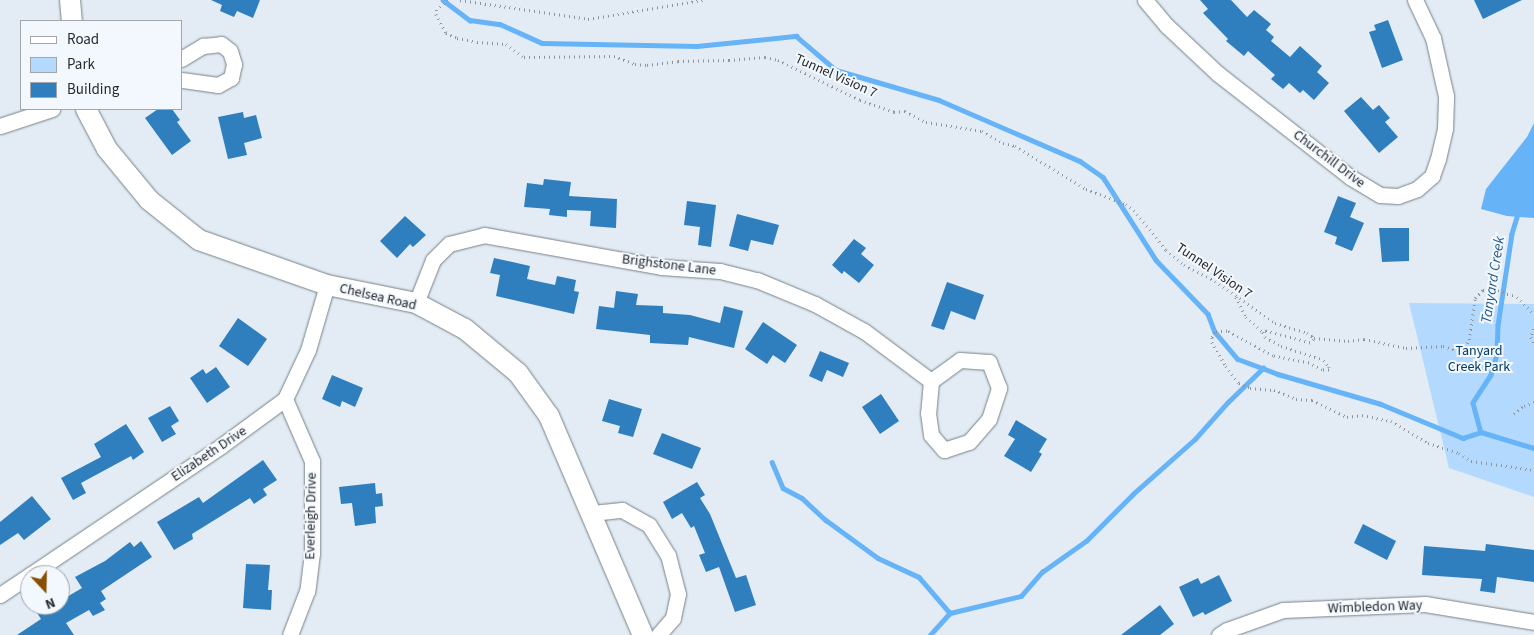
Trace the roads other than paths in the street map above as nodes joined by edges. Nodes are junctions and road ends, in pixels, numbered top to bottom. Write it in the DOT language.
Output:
graph roads {
  1 [pos="70,0"];
  2 [pos="1145,0"];
  3 [pos="1414,0"];
  4 [pos="72,20"];
  5 [pos="182,58"];
  6 [pos="182,80"];
  7 [pos="49,110"];
  8 [pos="87,110"];
  9 [pos="0,126"];
  10 [pos="327,285"];
  11 [pos="416,304"];
  12 [pos="931,381"];
  13 [pos="285,399"];
  14 [pos="592,513"];
  15 [pos="45,565"];
  16 [pos="20,582"];
  17 [pos="0,596"];
  18 [pos="1534,622"];
  19 [pos="290,635"];
  20 [pos="643,635"];
  21 [pos="658,635"];
  22 [pos="1218,635"];
  1 -- 4 [label="street"];
  2 -- 3 [label="street, Churchill Drive"];
  5 -- 6 [label="street"];
  7 -- 9 [label="street"];
  8 -- 10 [label="street, Chelsea Road"];
  10 -- 11 [label="street, Chelsea Road"];
  10 -- 13 [label="street, Elizabeth Drive"];
  11 -- 12 [label="street, Brighstone Lane"];
  11 -- 14 [label="street, Chelsea Road"];
  12 -- 12 [label="street"];
  13 -- 15 [label="street, Elizabeth Drive"];
  13 -- 19 [label="street, Everleigh Drive"];
  14 -- 20 [label="street, Chelsea Road"];
  14 -- 21 [label="street"];
  16 -- 17 [label="street, Elizabeth Drive"];
  18 -- 22 [label="street, Wimbledon Way"];
}
